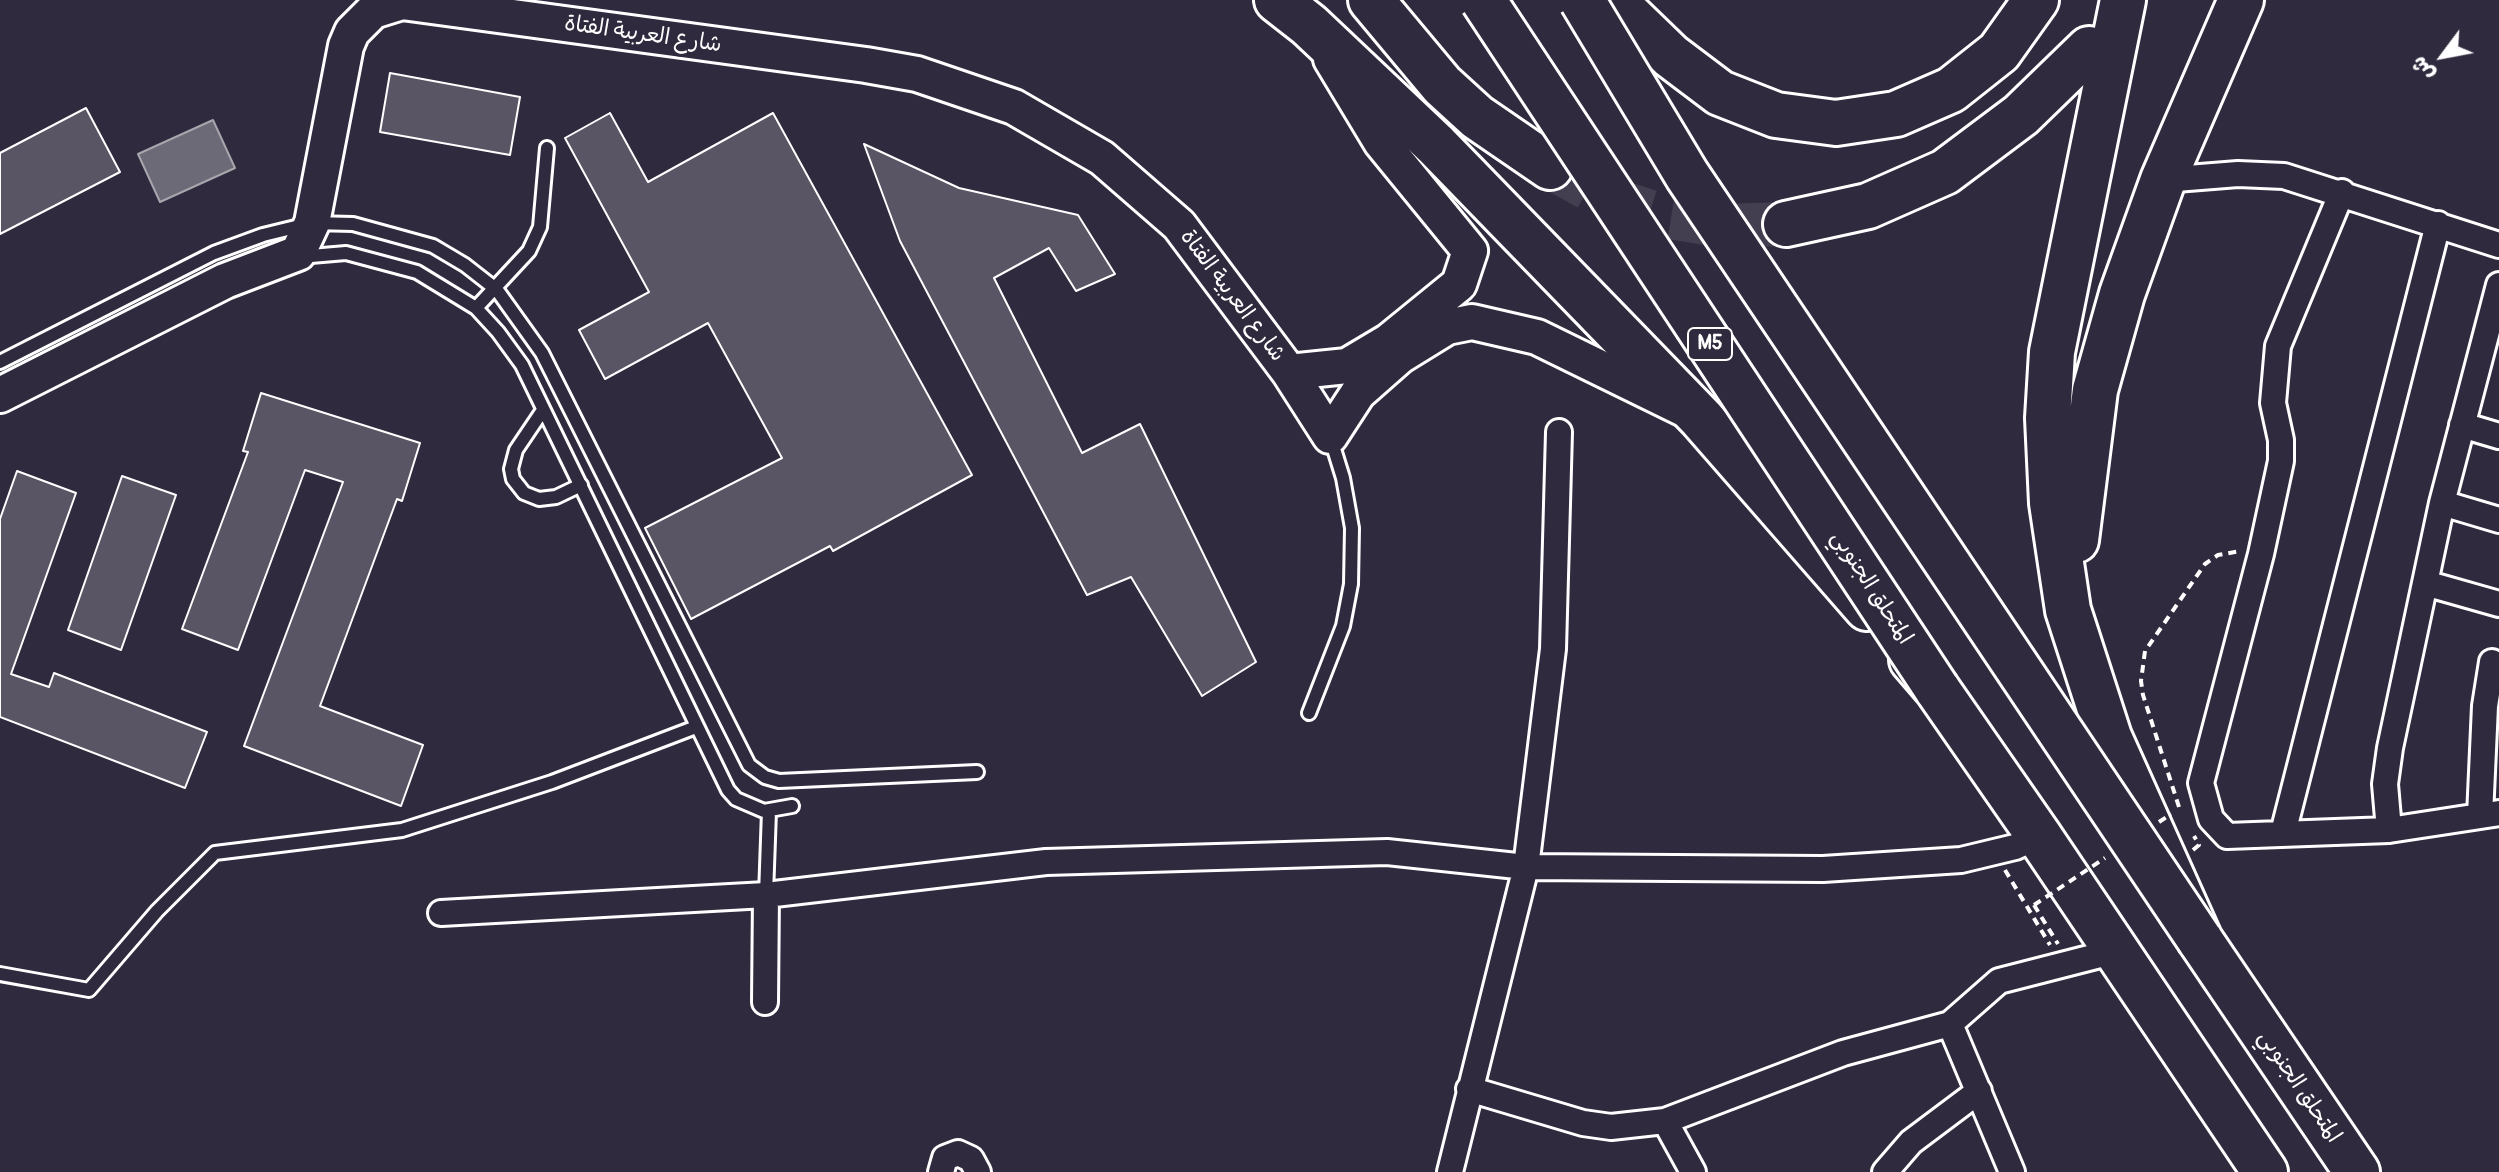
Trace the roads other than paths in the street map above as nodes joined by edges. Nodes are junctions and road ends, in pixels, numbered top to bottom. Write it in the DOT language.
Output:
graph roads {
  1 [pos="1371,0"];
  2 [pos="1403,0"];
  3 [pos="1483,0"];
  4 [pos="1582,0"];
  5 [pos="1613,0"];
  6 [pos="2036,0"];
  7 [pos="2123,0"];
  8 [pos="2241,0"];
  9 [pos="1293,12"];
  10 [pos="2089,49"];
  11 [pos="1477,117"];
  12 [pos="547,148"];
  13 [pos="1550,167"];
  14 [pos="2163,180"];
  15 [pos="2342,192"];
  16 [pos="312,223"];
  17 [pos="1786,224"];
  18 [pos="2438,224"];
  19 [pos="2499,245"];
  20 [pos="288,258"];
  21 [pos="2499,285"];
  22 [pos="497,290"];
  23 [pos="476,308"];
  24 [pos="1395,348"];
  25 [pos="0,362"];
  26 [pos="1289,372"];
  27 [pos="0,395"];
  28 [pos="543,410"];
  29 [pos="1701,418"];
  30 [pos="2462,425"];
  31 [pos="1559,432"];
  32 [pos="1330,436"];
  33 [pos="2499,436"];
  34 [pos="581,485"];
  35 [pos="612,490"];
  36 [pos="589,502"];
  37 [pos="2442,503"];
  38 [pos="2499,520"];
  39 [pos="2425,583"];
  40 [pos="2499,604"];
  41 [pos="2068,610"];
  42 [pos="2492,662"];
  43 [pos="1937,689"];
  44 [pos="1309,713"];
  45 [pos="696,727"];
  46 [pos="977,772"];
  47 [pos="792,806"];
  48 [pos="769,811"];
  49 [pos="2490,814"];
  50 [pos="2389,830"];
  51 [pos="2283,833"];
  52 [pos="2039,836"];
  53 [pos="1526,867"];
  54 [pos="766,895"];
  55 [pos="441,913"];
  56 [pos="2200,940"];
  57 [pos="2116,951"];
  58 [pos="0,974"];
  59 [pos="765,1002"];
  60 [pos="1950,1024"];
  61 [pos="1469,1089"];
  62 [pos="1979,1091"];
  63 [pos="1665,1121"];
  64 [pos="941,1172"];
  65 [pos="978,1172"];
  66 [pos="1450,1172"];
  67 [pos="1693,1172"];
  68 [pos="1885,1172"];
  69 [pos="2012,1172"];
  70 [pos="2265,1172"];
  71 [pos="2357,1172"];
  1 -- 11 [label="highway"];
  2 -- 11 [label="highway"];
  3 -- 43 [label="highway, المتحلق الجنوبي / M5, bridge"];
  4 -- 56 [label="highway, المتحلق الجنوبي, bridge"];
  5 -- 6 [label="highway"];
  7 -- 41 [label="highway"];
  8 -- 14 [label="highway"];
  9 -- 24 [label="street, شارع العربية الفتاة"];
  9 -- 29 [label="highway"];
  10 -- 17 [label="highway"];
  11 -- 13 [label="highway"];
  12 -- 22 [label="lane"];
  14 -- 15 [label="street"];
  14 -- 41 [label="highway"];
  15 -- 18 [label="street"];
  15 -- 51 [label="street"];
  16 -- 20 [label="street, شارع العربية الفتاة"];
  16 -- 22 [label="lane"];
  16 -- 25 [label="lane"];
  16 -- 26 [label="street, شارع العربية الفتاة"];
  18 -- 19 [label="street"];
  18 -- 51 [label="street"];
  20 -- 23 [label="lane"];
  20 -- 27 [label="street"];
  21 -- 30 [label="street"];
  22 -- 23 [label="lane"];
  22 -- 35 [label="lane"];
  23 -- 28 [label="lane"];
  24 -- 26 [label="street, شارع العربية الفتاة"];
  24 -- 29 [label="street, شارع العربية الفتاة"];
  24 -- 32 [label="street, شارع العربية الفتاة"];
  26 -- 32 [label="street, شارع العربية الفتاة"];
  28 -- 34 [label="lane"];
  28 -- 34 [label="lane"];
  29 -- 43 [label="highway"];
  30 -- 33 [label="street"];
  30 -- 37 [label="street"];
  31 -- 53 [label="street"];
  32 -- 44 [label="lane"];
  34 -- 36 [label="lane"];
  35 -- 36 [label="lane"];
  35 -- 46 [label="lane"];
  36 -- 45 [label="lane"];
  37 -- 38 [label="street"];
  37 -- 39 [label="street"];
  39 -- 40 [label="street"];
  39 -- 50 [label="street"];
  41 -- 56 [label="highway"];
  42 -- 49 [label="street"];
  43 -- 52 [label="highway, المتحلق الجنوبي"];
  45 -- 48 [label="lane"];
  45 -- 58 [label="lane"];
  47 -- 48 [label="lane"];
  48 -- 54 [label="lane"];
  49 -- 50 [label="street"];
  50 -- 51 [label="street"];
  52 -- 53 [label="street"];
  52 -- 57 [label="highway, المتحلق الجنوبي"];
  53 -- 54 [label="street"];
  53 -- 61 [label="street"];
  54 -- 55 [label="street"];
  54 -- 59 [label="street"];
  56 -- 71 [label="highway, المتحلق الجنوبي"];
  57 -- 60 [label="street"];
  57 -- 70 [label="highway, المتحلق الجنوبي"];
  60 -- 62 [label="street"];
  60 -- 63 [label="street"];
  61 -- 63 [label="street"];
  61 -- 66 [label="street"];
  62 -- 68 [label="street"];
  62 -- 69 [label="street"];
  63 -- 67 [label="street"];
  64 -- 65 [label="street"];
}
